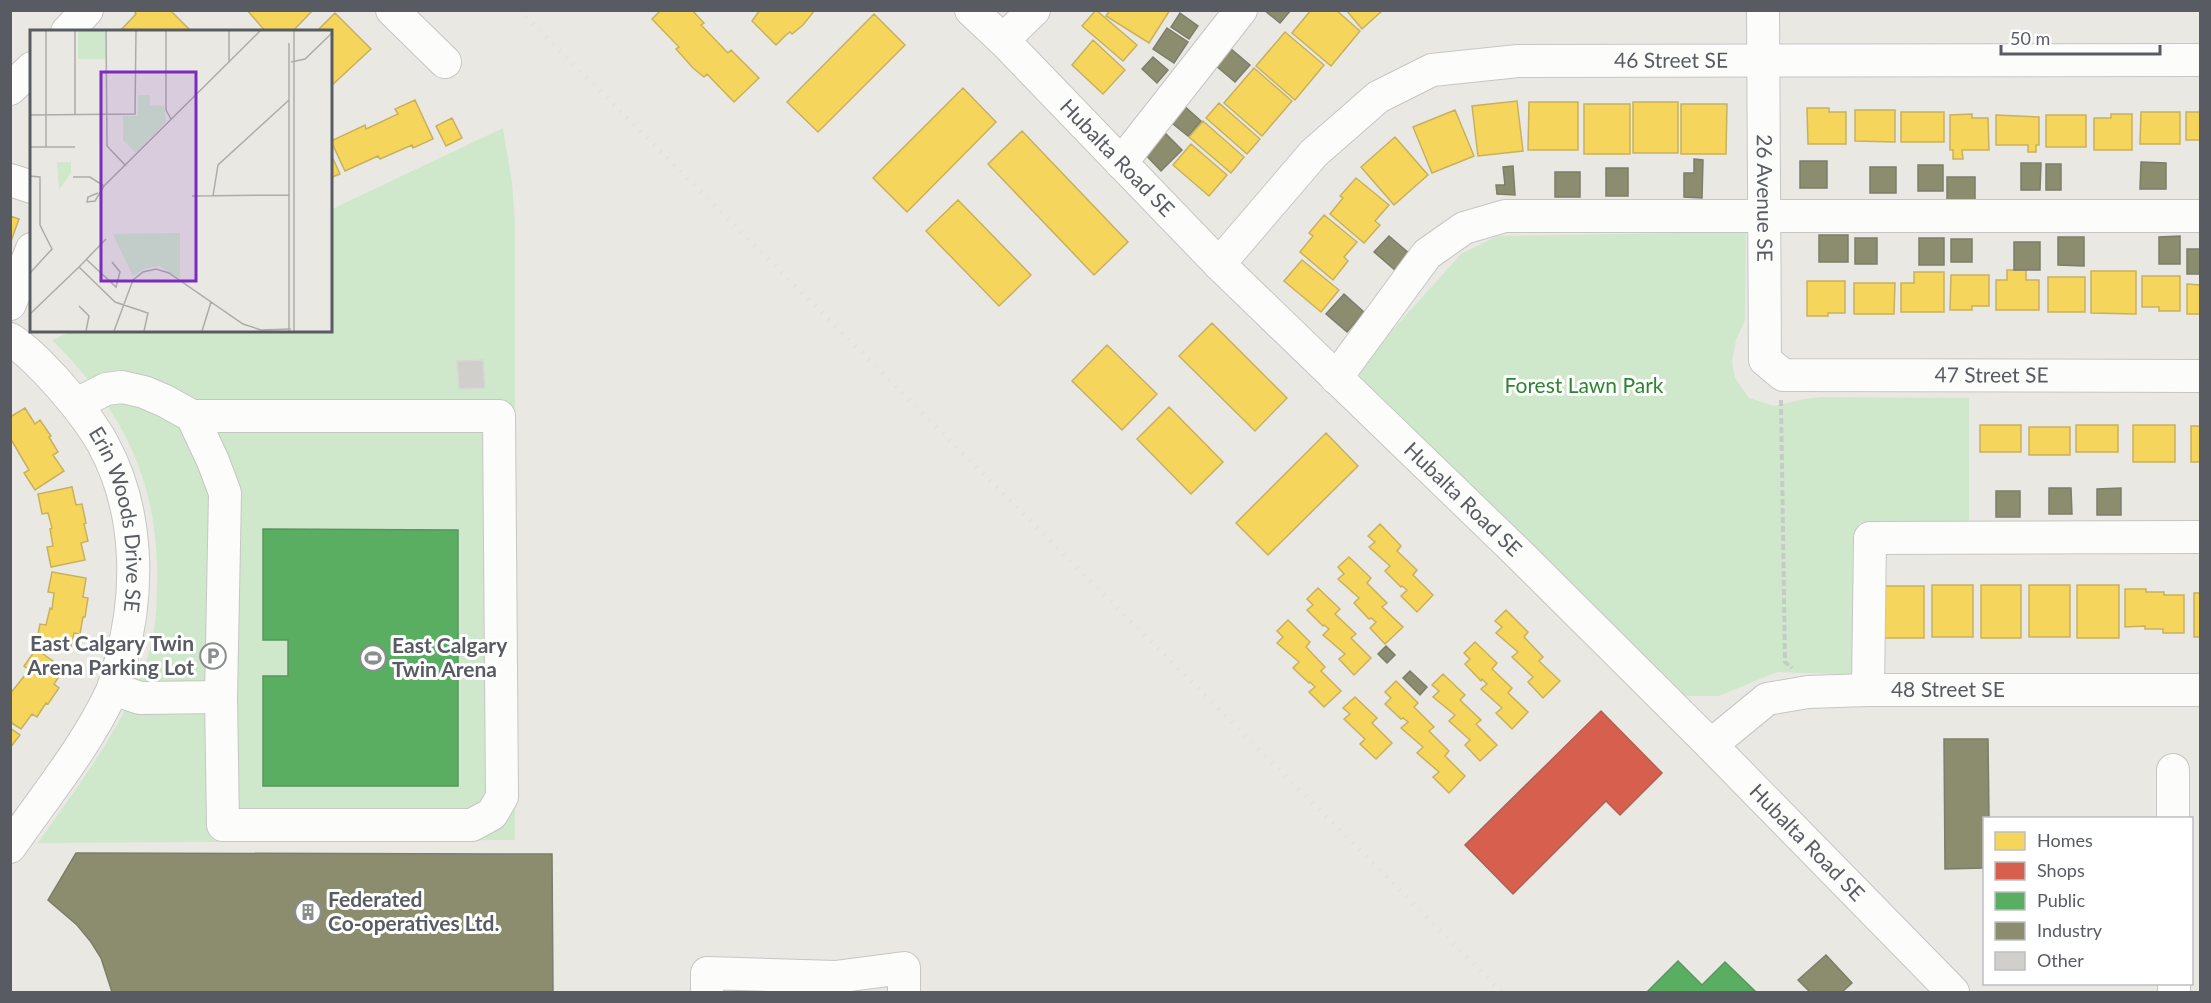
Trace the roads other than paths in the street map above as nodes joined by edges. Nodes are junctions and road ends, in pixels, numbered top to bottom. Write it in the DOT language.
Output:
graph roads {
  1 [pos="87,10"];
  2 [pos="392,10"];
  3 [pos="971,10"];
  4 [pos="1034,10"];
  5 [pos="1241,10"];
  6 [pos="1763,10"];
  7 [pos="69,30"];
  8 [pos="1003,40"];
  9 [pos="2200,60"];
  10 [pos="1764,61"];
  11 [pos="445,62"];
  12 [pos="30,70"];
  13 [pos="10,89"];
  14 [pos="1121,163"];
  15 [pos="10,180"];
  16 [pos="30,186"];
  17 [pos="1765,216"];
  18 [pos="2200,216"];
  19 [pos="30,254"];
  20 [pos="1219,264"];
  21 [pos="10,304"];
  22 [pos="10,339"];
  23 [pos="1783,375"];
  24 [pos="2200,376"];
  25 [pos="1336,378"];
  26 [pos="77,404"];
  27 [pos="192,416"];
  28 [pos="2200,537"];
  29 [pos="113,689"];
  30 [pos="1868,690"];
  31 [pos="2200,690"];
  32 [pos="221,697"];
  33 [pos="1711,745"];
  34 [pos="2173,770"];
  35 [pos="2173,817"];
  36 [pos="10,847"];
  37 [pos="904,980"];
  38 [pos="707,993"];
  39 [pos="1953,993"];
  1 -- 7 [label="street"];
  2 -- 11 [label="street"];
  3 -- 8 [label="street, Hubalta Road SE"];
  4 -- 8 [label="street"];
  5 -- 14 [label="street"];
  6 -- 10 [label="street, 26 Avenue SE"];
  8 -- 14 [label="street, Hubalta Road SE"];
  9 -- 10 [label="street, 46 Street SE"];
  10 -- 17 [label="street, 26 Avenue SE"];
  10 -- 20 [label="street, 46 Street SE"];
  12 -- 13 [label="street"];
  14 -- 20 [label="street, Hubalta Road SE"];
  15 -- 16 [label="street"];
  17 -- 18 [label="street"];
  17 -- 23 [label="street, 26 Avenue SE"];
  17 -- 25 [label="street"];
  19 -- 21 [label="street"];
  20 -- 25 [label="street, Hubalta Road SE"];
  22 -- 26 [label="street, Erin Woods Drive SE"];
  23 -- 24 [label="street, 47 Street SE"];
  25 -- 33 [label="street, Hubalta Road SE"];
  26 -- 27 [label="street"];
  26 -- 29 [label="street, Erin Woods Drive SE"];
  27 -- 32 [label="street"];
  27 -- 32 [label="street"];
  28 -- 30 [label="street"];
  29 -- 32 [label="street"];
  29 -- 36 [label="street, Erin Woods Drive SE"];
  30 -- 31 [label="street, 48 Street SE"];
  30 -- 33 [label="street, 48 Street SE"];
  33 -- 39 [label="street, Hubalta Road SE"];
  34 -- 35 [label="street"];
  37 -- 38 [label="street"];
}
